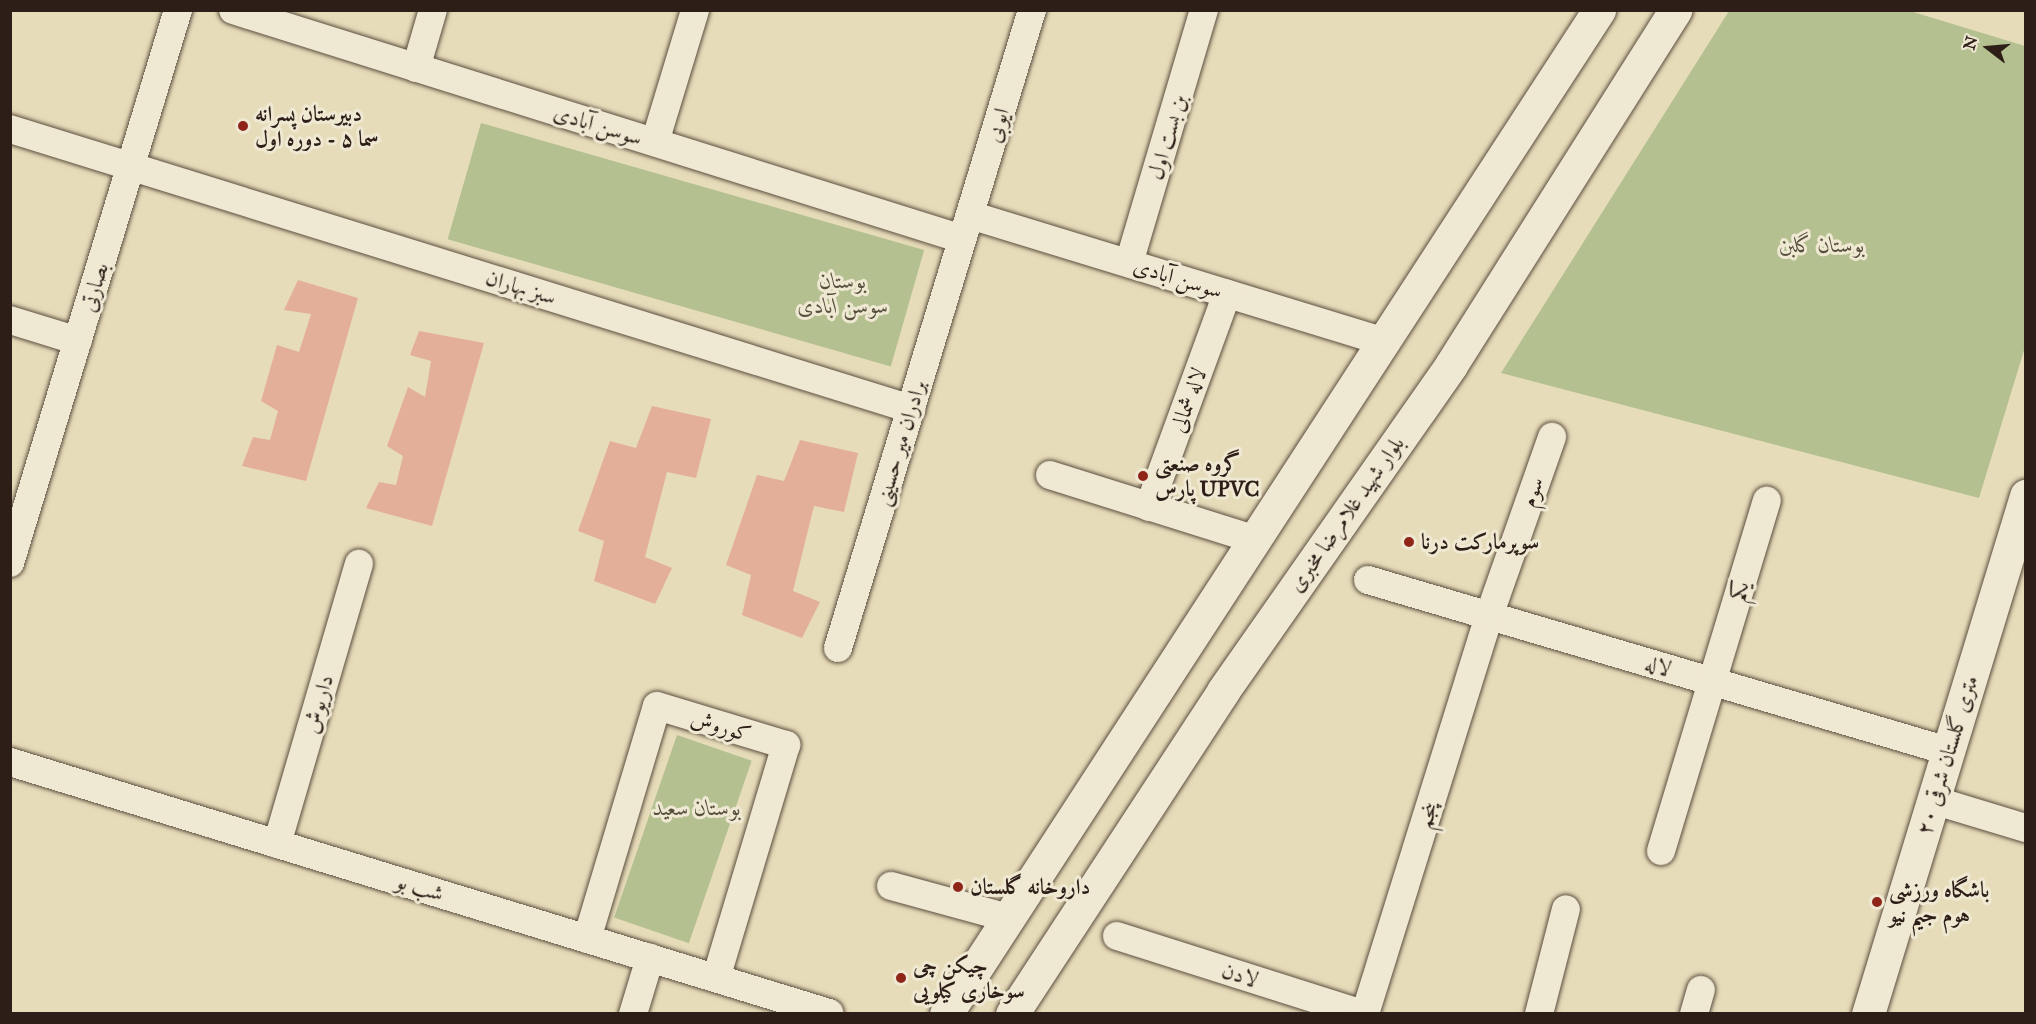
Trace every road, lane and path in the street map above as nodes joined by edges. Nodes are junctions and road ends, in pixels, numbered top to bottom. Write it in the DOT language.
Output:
graph roads {
  1 [pos="178,10"];
  2 [pos="233,10"];
  3 [pos="433,10"];
  4 [pos="695,10"];
  5 [pos="1032,10"];
  6 [pos="1204,10"];
  7 [pos="1599,10"];
  8 [pos="1675,10"];
  9 [pos="416,68"];
  10 [pos="10,129"];
  11 [pos="655,142"];
  12 [pos="132,164"];
  13 [pos="966,226"];
  14 [pos="1130,263"];
  15 [pos="1227,294"];
  16 [pos="10,320"];
  17 [pos="78,340"];
  18 [pos="1386,342"];
  19 [pos="911,409"];
  20 [pos="1552,437"];
  21 [pos="1050,475"];
  22 [pos="2025,496"];
  23 [pos="1767,501"];
  24 [pos="1149,507"];
  25 [pos="1256,540"];
  26 [pos="10,562"];
  27 [pos="359,564"];
  28 [pos="1368,580"];
  29 [pos="1489,616"];
  30 [pos="838,648"];
  31 [pos="1712,682"];
  32 [pos="1948,751"];
  33 [pos="10,762"];
  34 [pos="1933,800"];
  35 [pos="2025,828"];
  36 [pos="277,844"];
  37 [pos="1661,851"];
  38 [pos="891,886"];
  39 [pos="1566,909"];
  40 [pos="1009,918"];
  41 [pos="1117,936"];
  42 [pos="587,939"];
  43 [pos="650,958"];
  44 [pos="716,978"];
  45 [pos="829,1013"];
  46 [pos="633,1014"];
  47 [pos="946,1014"];
  48 [pos="1012,1014"];
  49 [pos="1364,1014"];
  50 [pos="1539,1014"];
  51 [pos="1868,1014"];
  1 -- 12 [label="street, بصارتی"];
  2 -- 9 [label="street, سوسن آبادی"];
  3 -- 9 [label="street"];
  4 -- 11 [label="street"];
  5 -- 13 [label="street, ایوبی"];
  6 -- 14 [label="street, بن بست اول"];
  7 -- 18 [label="main road"];
  8 -- 48 [label="main road, بلوار شهید غلامرضا مخبری"];
  9 -- 11 [label="street, سوسن آبادی"];
  10 -- 12 [label="street, سبز بهاران"];
  11 -- 13 [label="street, سوسن آبادی"];
  12 -- 17 [label="street, بصارتی"];
  12 -- 19 [label="street, سبز بهاران"];
  13 -- 14 [label="street, سوسن آبادی"];
  13 -- 19 [label="street, برادران میر حسینی"];
  14 -- 15 [label="street, سوسن آبادی"];
  15 -- 18 [label="street, سوسن آبادی"];
  15 -- 24 [label="street, لاله شمالی"];
  16 -- 17 [label="street"];
  17 -- 26 [label="street, بصارتی"];
  18 -- 25 [label="main road"];
  19 -- 30 [label="street, برادران میر حسینی"];
  20 -- 29 [label="street, سوم"];
  21 -- 24 [label="street"];
  22 -- 32 [label="main road, ۲۰ متری گلستان شرقی"];
  23 -- 31 [label="street, یکم"];
  24 -- 25 [label="street"];
  25 -- 40 [label="main road"];
  27 -- 36 [label="street, داریوش"];
  28 -- 29 [label="street, لاله"];
  29 -- 31 [label="street, لاله"];
  29 -- 49 [label="street, پنجم"];
  31 -- 32 [label="street, لاله"];
  31 -- 37 [label="street, یکم"];
  32 -- 34 [label="main road, ۲۰ متری گلستان شرقی"];
  33 -- 36 [label="street, شب بو"];
  34 -- 35 [label="street"];
  34 -- 51 [label="main road, ۲۰ متری گلستان شرقی"];
  36 -- 42 [label="street, شب بو"];
  38 -- 40 [label="street"];
  39 -- 50 [label="street"];
  40 -- 47 [label="main road"];
  41 -- 49 [label="street, لادن"];
  42 -- 43 [label="street, شب بو"];
  42 -- 44 [label="street, کوروش"];
  43 -- 44 [label="street, شب بو"];
  43 -- 46 [label="street"];
  44 -- 45 [label="street, شب بو"];
}
